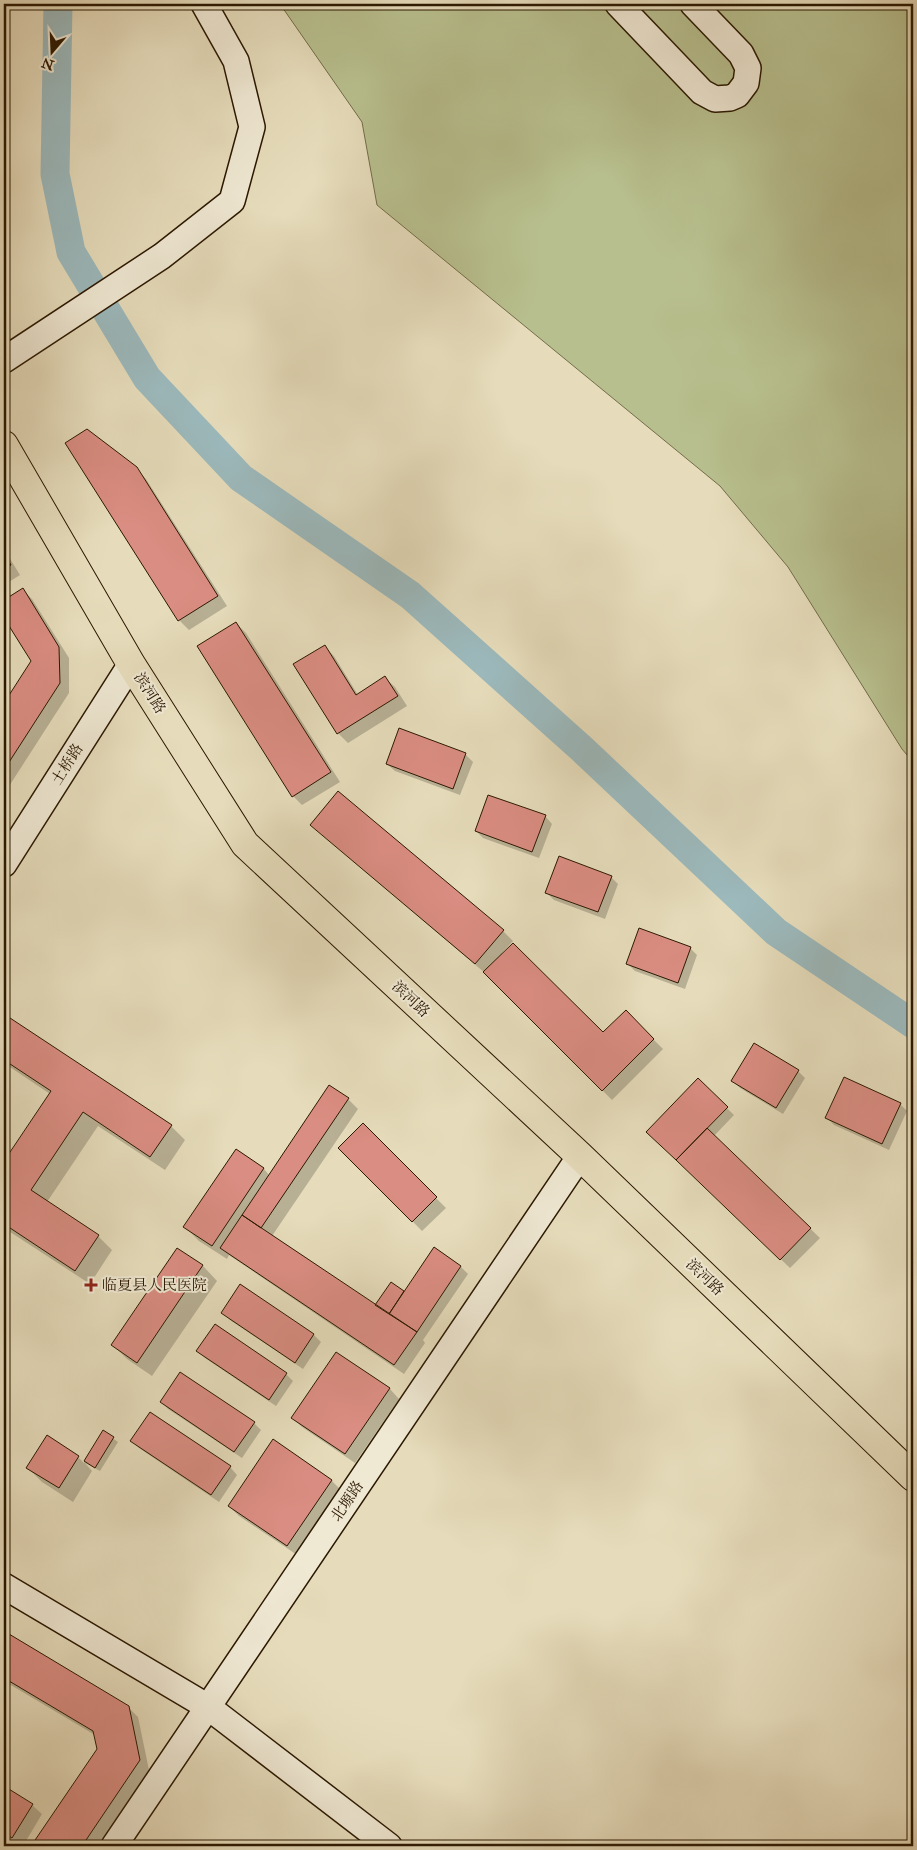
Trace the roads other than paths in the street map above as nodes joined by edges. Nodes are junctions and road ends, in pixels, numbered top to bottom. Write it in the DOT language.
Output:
graph roads {
  1 [pos="204,4"];
  2 [pos="618,4"];
  3 [pos="693,4"];
  4 [pos="5,359"];
  5 [pos="4,444"];
  6 [pos="131,664"];
  7 [pos="4,864"];
  8 [pos="580,1156"];
  9 [pos="913,1477"];
  10 [pos="4,1586"];
  11 [pos="208,1708"];
  12 [pos="114,1846"];
  13 [pos="389,1846"];
  1 -- 4 [label="street"];
  2 -- 3 [label="street"];
  5 -- 6 [label="main road, 滨河路"];
  6 -- 7 [label="street, 土桥路"];
  6 -- 8 [label="main road, 滨河路"];
  8 -- 9 [label="main road, 滨河路"];
  8 -- 11 [label="street, 北塬路"];
  10 -- 11 [label="street"];
  11 -- 12 [label="street, 北塬路"];
  11 -- 13 [label="street"];
}
